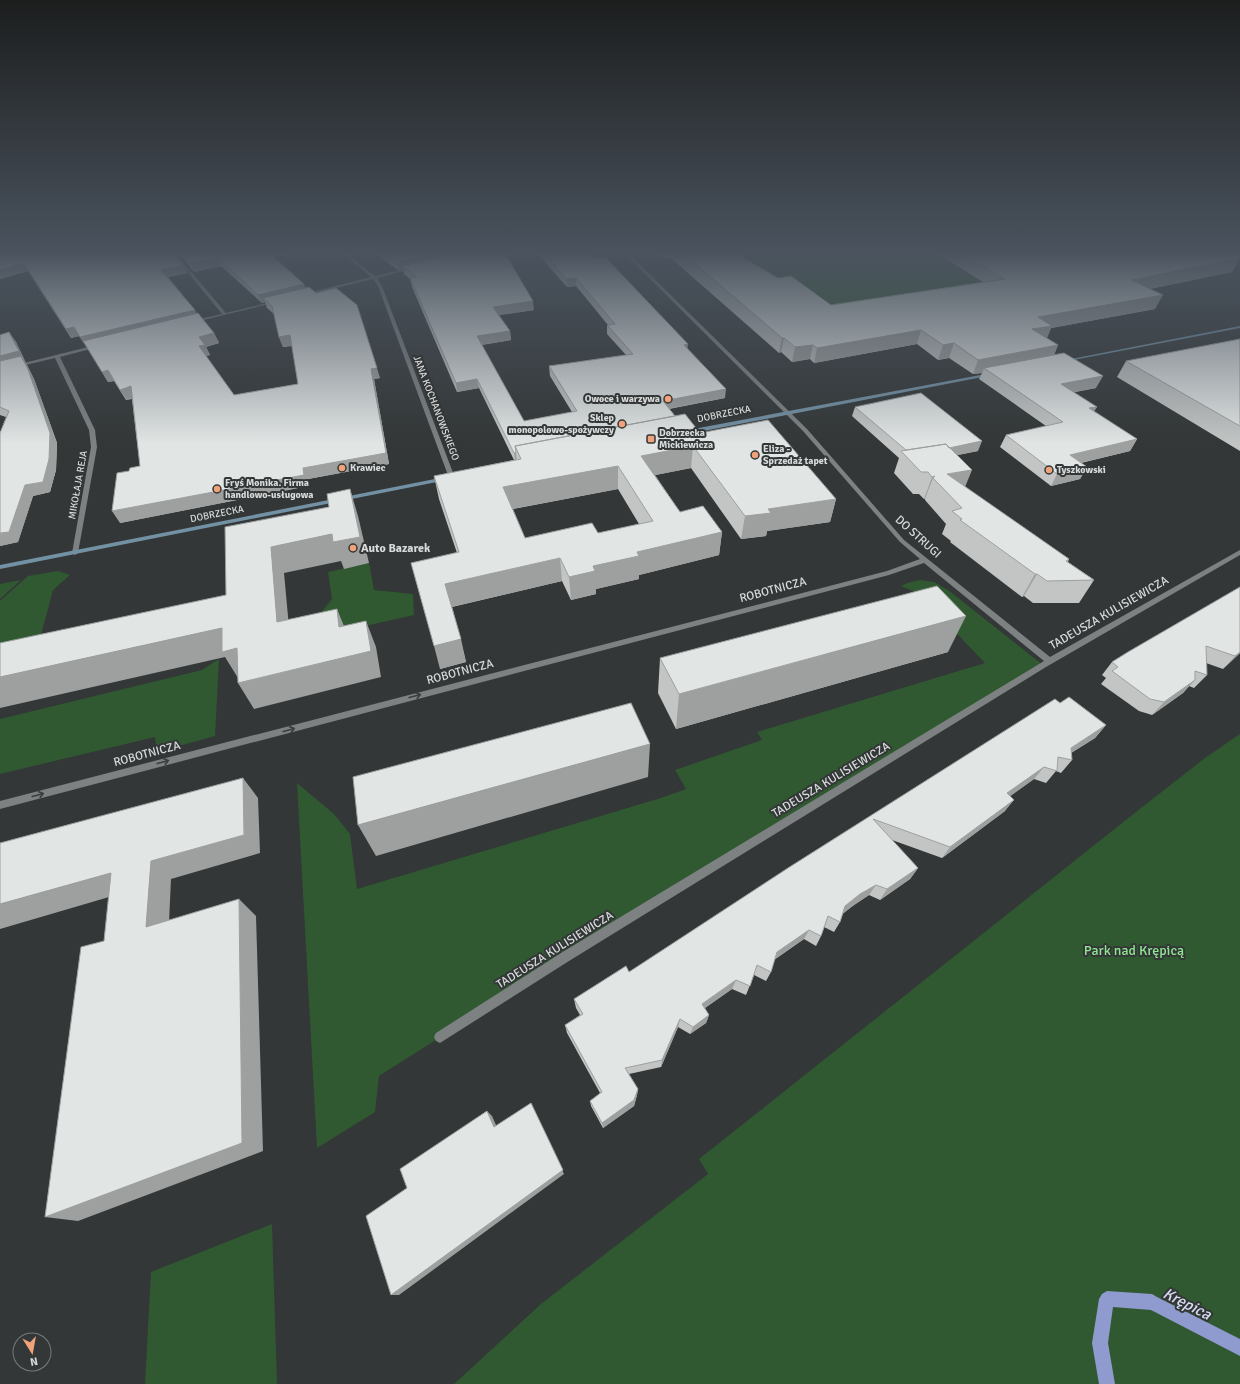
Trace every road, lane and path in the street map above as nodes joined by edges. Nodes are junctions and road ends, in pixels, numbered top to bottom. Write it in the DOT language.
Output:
graph roads {
  1 [pos="218,316"];
  2 [pos="391,316"];
  3 [pos="690,316"];
  4 [pos="186,324"];
  5 [pos="1240,327"];
  6 [pos="103,344"];
  7 [pos="57,356"];
  8 [pos="1054,362"];
  9 [pos="0,370"];
  10 [pos="999,373"];
  11 [pos="788,412"];
  12 [pos="679,433"];
  13 [pos="460,476"];
  14 [pos="452,478"];
  15 [pos="1240,552"];
  16 [pos="75,553"];
  17 [pos="925,560"];
  18 [pos="0,567"];
  19 [pos="1050,661"];
  20 [pos="0,805"];
  21 [pos="440,1037"];
  1 -- 4 [label="street"];
  2 -- 14 [label="street, JANA KOCHANOWSKIEGO"];
  3 -- 11 [label="street, DO STRUGI"];
  5 -- 8 [label="street"];
  6 -- 7 [label="street"];
  7 -- 9 [label="street"];
  7 -- 16 [label="street, MIKOŁAJA REJA"];
  10 -- 11 [label="street, DOBRZECKA"];
  11 -- 12 [label="street, DOBRZECKA"];
  11 -- 17 [label="street, DO STRUGI"];
  13 -- 14 [label="street, DOBRZECKA"];
  14 -- 16 [label="street, DOBRZECKA"];
  15 -- 19 [label="street, TADEUSZA KULISIEWICZA"];
  16 -- 18 [label="street, DOBRZECKA"];
  17 -- 19 [label="street, DO STRUGI"];
  20 -- 17 [label="street, ROBOTNICZA, one-way"];
  19 -- 21 [label="street, TADEUSZA KULISIEWICZA"];
}
